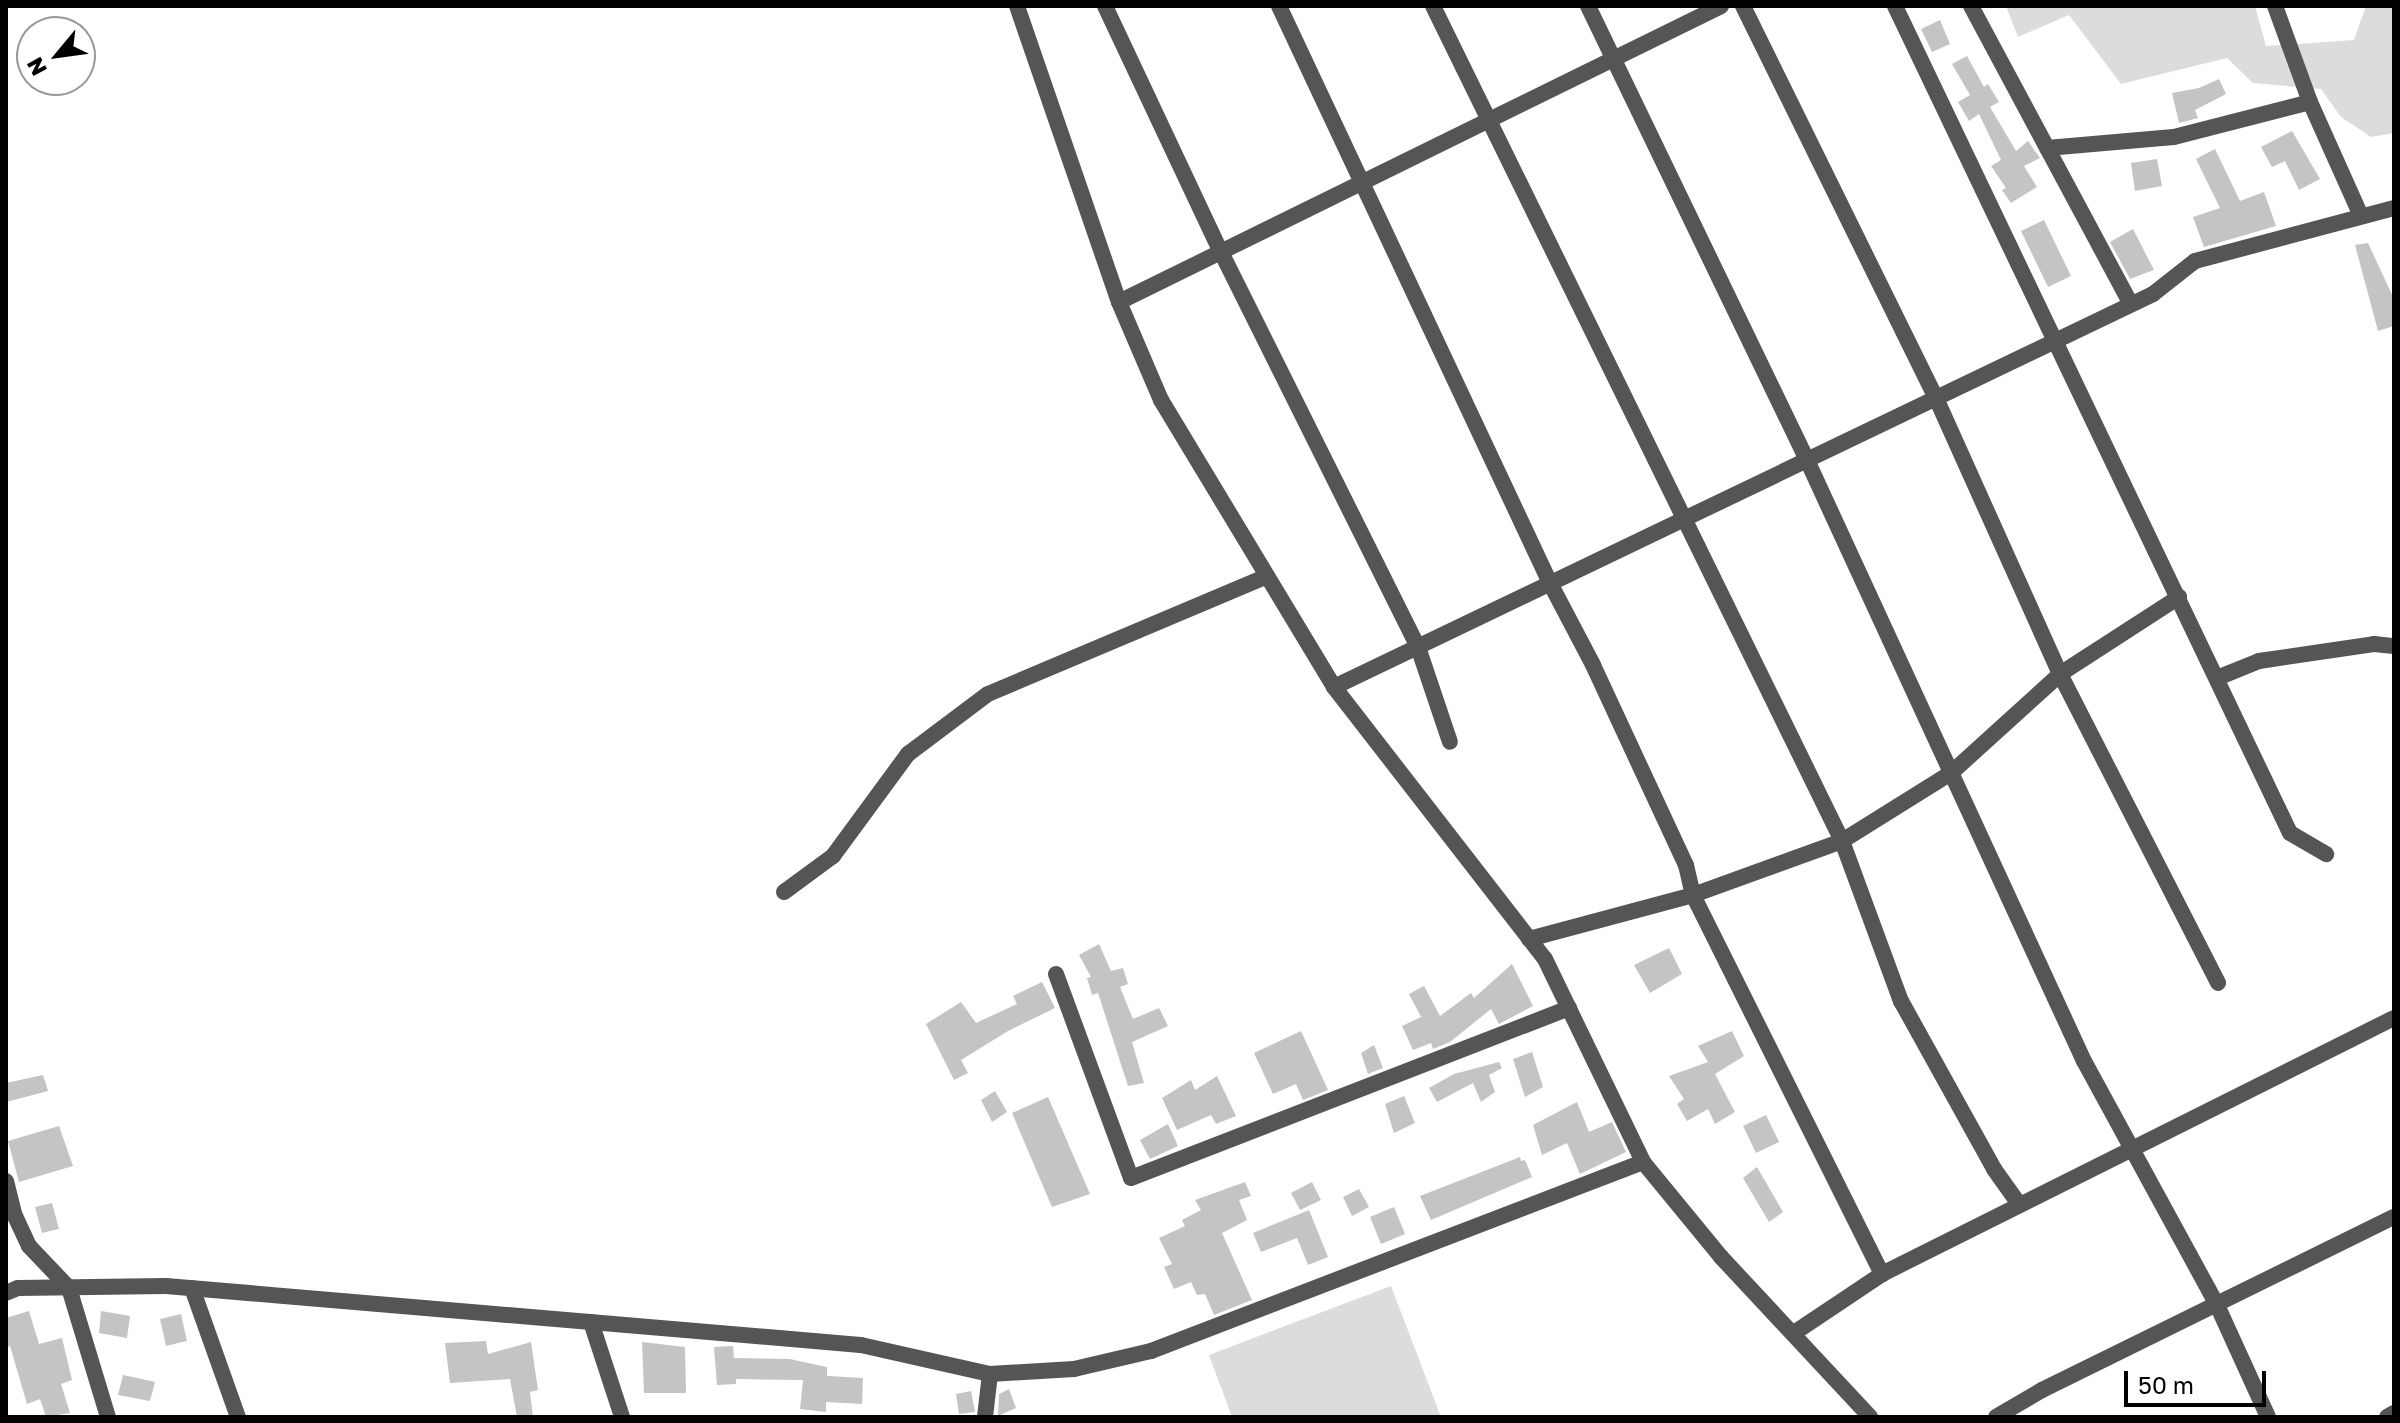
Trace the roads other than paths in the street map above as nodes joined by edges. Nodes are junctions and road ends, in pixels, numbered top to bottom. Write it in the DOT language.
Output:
graph roads {
  1 [pos="1017,6"];
  2 [pos="1105,6"];
  3 [pos="1279,6"];
  4 [pos="1433,6"];
  5 [pos="1588,6"];
  6 [pos="1721,6"];
  7 [pos="1743,6"];
  8 [pos="1895,6"];
  9 [pos="1971,6"];
  10 [pos="2275,6"];
  11 [pos="1613,59"];
  12 [pos="2310,102"];
  13 [pos="1488,121"];
  14 [pos="2047,148"];
  15 [pos="1363,182"];
  16 [pos="2394,208"];
  17 [pos="2361,216"];
  18 [pos="1221,252"];
  19 [pos="1119,302"];
  20 [pos="2131,304"];
  21 [pos="2057,340"];
  22 [pos="1936,398"];
  23 [pos="1807,460"];
  24 [pos="1683,520"];
  25 [pos="1267,576"];
  26 [pos="1550,583"];
  27 [pos="2179,597"];
  28 [pos="2394,646"];
  29 [pos="1418,647"];
  30 [pos="2060,674"];
  31 [pos="2217,678"];
  32 [pos="1334,687"];
  33 [pos="1450,742"];
  34 [pos="1951,773"];
  35 [pos="1842,841"];
  36 [pos="2326,854"];
  37 [pos="784,892"];
  38 [pos="1693,895"];
  39 [pos="1529,939"];
  40 [pos="1056,974"];
  41 [pos="2218,983"];
  42 [pos="1569,1008"];
  43 [pos="2394,1018"];
  44 [pos="2131,1147"];
  45 [pos="1643,1162"];
  46 [pos="6,1181"];
  47 [pos="2019,1204"];
  48 [pos="2394,1217"];
  49 [pos="1882,1274"];
  50 [pos="69,1288"];
  51 [pos="192,1288"];
  52 [pos="6,1293"];
  53 [pos="2217,1305"];
  54 [pos="591,1322"];
  55 [pos="1794,1333"];
  56 [pos="990,1374"];
  57 [pos="2394,1413"];
  58 [pos="108,1417"];
  59 [pos="238,1417"];
  60 [pos="622,1417"];
  61 [pos="985,1417"];
  62 [pos="1870,1417"];
  63 [pos="1996,1417"];
  64 [pos="2268,1417"];
  65 [pos="2387,1417"];
  1 -- 19 [label="street"];
  2 -- 18 [label="street"];
  3 -- 15 [label="street"];
  4 -- 13 [label="street"];
  5 -- 11 [label="street"];
  6 -- 11 [label="street"];
  7 -- 22 [label="street"];
  8 -- 21 [label="street"];
  9 -- 14 [label="street"];
  10 -- 12 [label="street"];
  11 -- 13 [label="street"];
  11 -- 23 [label="street"];
  12 -- 14 [label="street"];
  12 -- 17 [label="street"];
  13 -- 15 [label="street"];
  13 -- 24 [label="street"];
  14 -- 20 [label="street"];
  15 -- 18 [label="street"];
  15 -- 26 [label="street"];
  16 -- 17 [label="street"];
  17 -- 20 [label="street"];
  18 -- 19 [label="street"];
  18 -- 29 [label="street"];
  19 -- 25 [label="street"];
  20 -- 21 [label="street"];
  21 -- 22 [label="street"];
  21 -- 27 [label="street"];
  22 -- 23 [label="street"];
  22 -- 30 [label="street"];
  23 -- 24 [label="street"];
  23 -- 34 [label="street"];
  24 -- 26 [label="street"];
  24 -- 35 [label="street"];
  25 -- 32 [label="street"];
  25 -- 37 [label="street"];
  26 -- 29 [label="street"];
  26 -- 38 [label="street"];
  27 -- 30 [label="street"];
  27 -- 31 [label="street"];
  28 -- 31 [label="street"];
  29 -- 32 [label="street"];
  29 -- 33 [label="street"];
  30 -- 34 [label="street"];
  30 -- 41 [label="street"];
  31 -- 36 [label="street"];
  32 -- 39 [label="street"];
  34 -- 35 [label="street"];
  34 -- 44 [label="street"];
  35 -- 38 [label="street"];
  35 -- 47 [label="street"];
  38 -- 39 [label="street"];
  38 -- 49 [label="street"];
  39 -- 42 [label="street"];
  40 -- 42 [label="street"];
  42 -- 45 [label="street"];
  43 -- 44 [label="street"];
  44 -- 47 [label="street"];
  44 -- 53 [label="street"];
  45 -- 55 [label="street"];
  45 -- 56 [label="street"];
  46 -- 50 [label="street"];
  47 -- 49 [label="street"];
  48 -- 53 [label="street"];
  49 -- 55 [label="street"];
  50 -- 51 [label="street"];
  50 -- 52 [label="street"];
  50 -- 58 [label="street"];
  51 -- 54 [label="street"];
  51 -- 59 [label="street"];
  53 -- 63 [label="street"];
  53 -- 64 [label="street"];
  54 -- 56 [label="street"];
  54 -- 60 [label="street"];
  55 -- 62 [label="street"];
  56 -- 61 [label="street"];
  57 -- 65 [label="street"];
}
